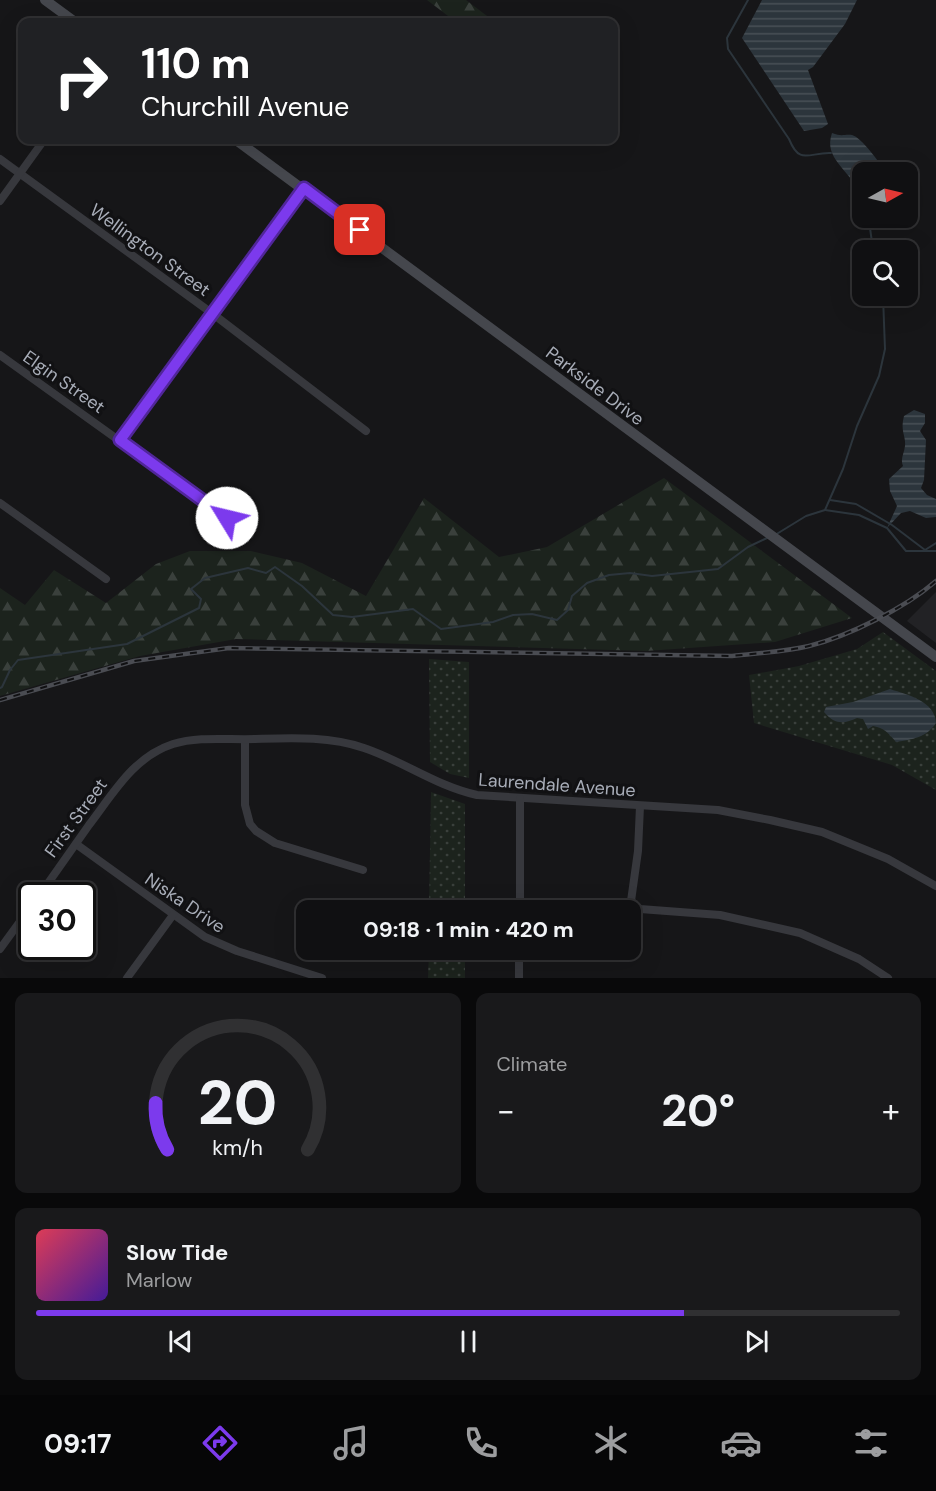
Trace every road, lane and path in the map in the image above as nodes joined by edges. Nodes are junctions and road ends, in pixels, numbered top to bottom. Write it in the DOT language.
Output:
graph roads {
  1 [pos="45,0"];
  2 [pos="70,18"];
  3 [pos="41,144"];
  4 [pos="242,144"];
  5 [pos="0,159"];
  6 [pos="20,174"];
  7 [pos="304,188"];
  8 [pos="0,201"];
  9 [pos="213,314"];
  10 [pos="0,355"];
  11 [pos="366,431"];
  12 [pos="120,440"];
  13 [pos="0,503"];
  14 [pos="227,518"];
  15 [pos="106,579"];
  16 [pos="936,657"];
  17 [pos="245,740"];
  18 [pos="142,761"];
  19 [pos="520,799"];
  20 [pos="639,806"];
  21 [pos="76,844"];
  22 [pos="363,870"];
  23 [pos="49,882"];
  24 [pos="936,886"];
  25 [pos="520,900"];
  26 [pos="173,915"];
  27 [pos="18,923"];
  28 [pos="1,944"];
  29 [pos="519,960"];
  30 [pos="127,978"];
  31 [pos="322,978"];
  32 [pos="519,978"];
  33 [pos="888,978"];
  1 -- 2 [label="main road"];
  3 -- 6 [label="street"];
  4 -- 7 [label="main road, Parkside Drive"];
  5 -- 6 [label="street, Wellington Street"];
  6 -- 8 [label="street"];
  6 -- 9 [label="street, Wellington Street"];
  7 -- 9 [label="street"];
  7 -- 16 [label="main road, Parkside Drive"];
  9 -- 11 [label="street, Wellington Street"];
  9 -- 12 [label="street"];
  10 -- 12 [label="street, Elgin Street"];
  12 -- 14 [label="street, Elgin Street"];
  13 -- 15 [label="street"];
  17 -- 18 [label="street, Laurendale Avenue"];
  17 -- 19 [label="street, Laurendale Avenue"];
  17 -- 22 [label="street"];
  18 -- 21 [label="street, First Street"];
  19 -- 20 [label="street, Laurendale Avenue"];
  19 -- 25 [label="street"];
  20 -- 24 [label="street, Laurendale Avenue"];
  20 -- 33 [label="street"];
  21 -- 23 [label="street, First Street"];
  21 -- 26 [label="street, Niska Drive"];
  26 -- 30 [label="street"];
  26 -- 31 [label="street, Niska Drive"];
  27 -- 28 [label="street"];
  29 -- 32 [label="street"];
}
